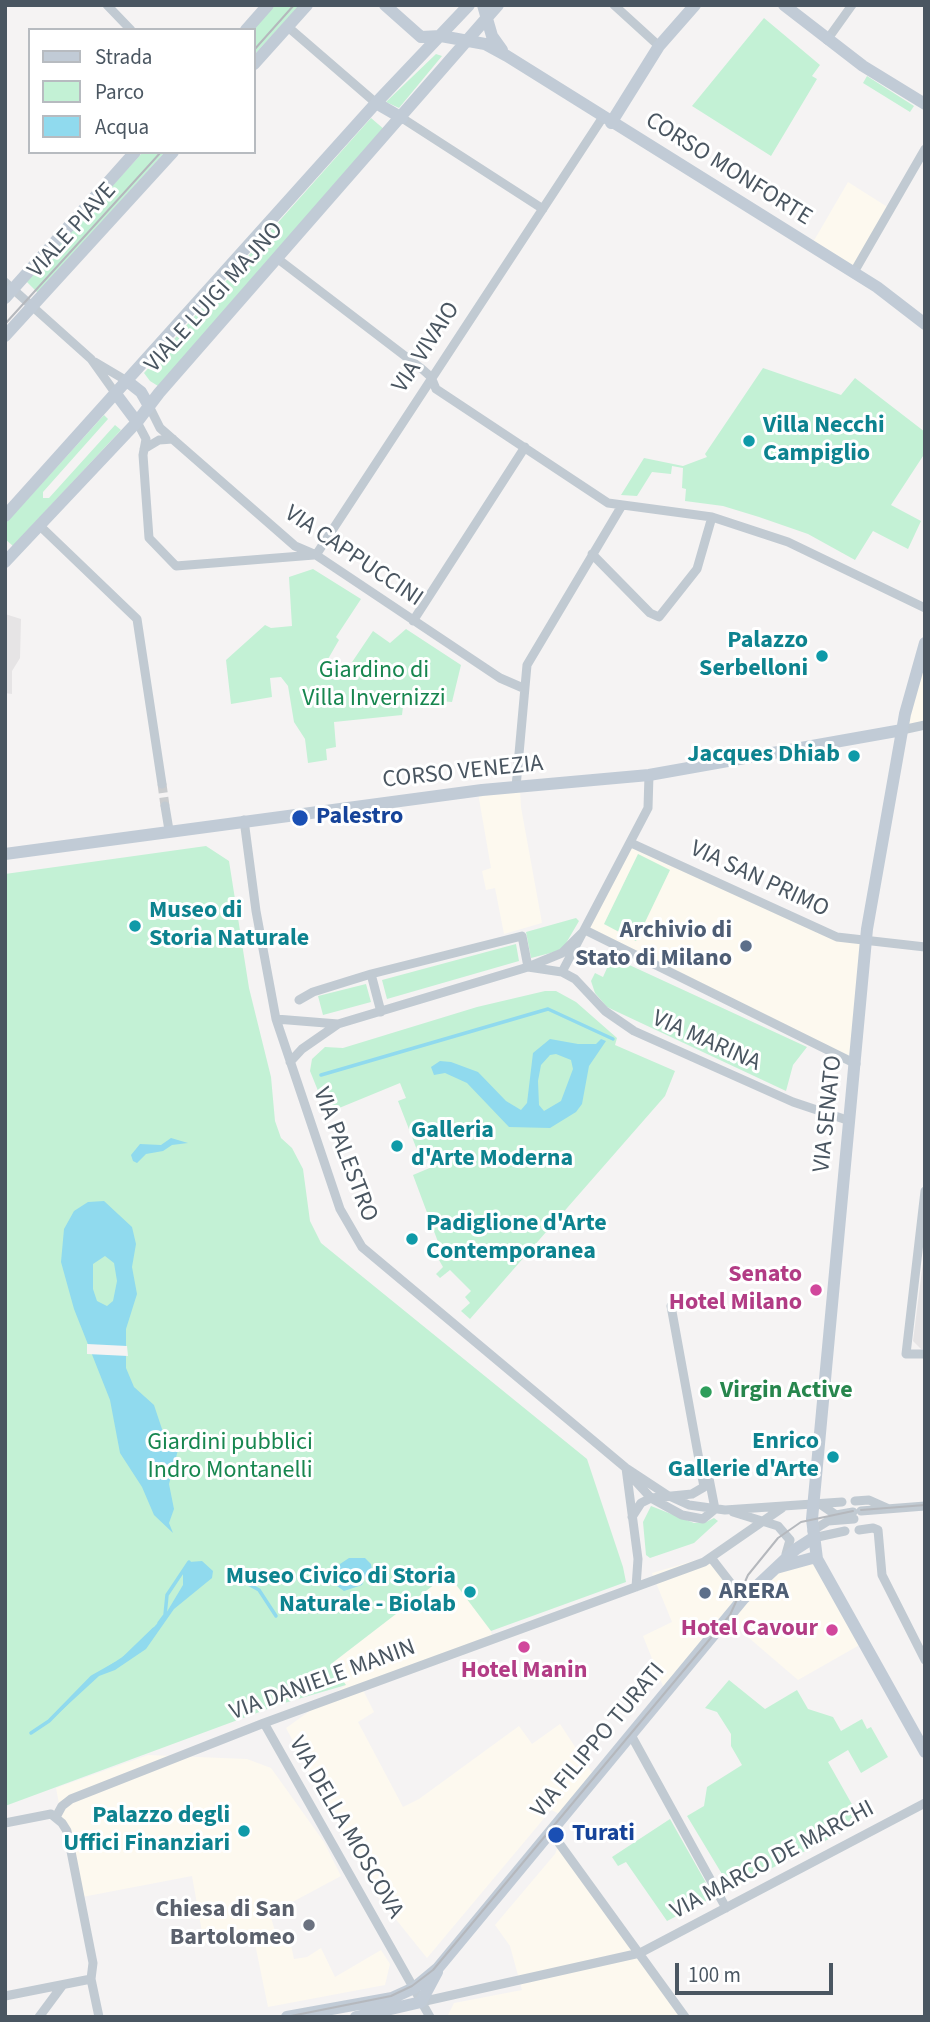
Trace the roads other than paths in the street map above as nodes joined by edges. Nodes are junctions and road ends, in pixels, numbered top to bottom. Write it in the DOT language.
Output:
graph roads {
  1 [pos="107,5"];
  2 [pos="268,5"];
  3 [pos="307,5"];
  4 [pos="385,5"];
  5 [pos="469,5"];
  6 [pos="498,5"];
  7 [pos="614,5"];
  8 [pos="695,5"];
  9 [pos="784,5"];
  10 [pos="852,5"];
  11 [pos="485,11"];
  12 [pos="288,27"];
  13 [pos="129,28"];
  14 [pos="248,28"];
  15 [pos="441,36"];
  16 [pos="827,40"];
  17 [pos="465,42"];
  18 [pos="659,46"];
  19 [pos="507,55"];
  20 [pos="256,62"];
  21 [pos="376,103"];
  22 [pos="925,104"];
  23 [pos="402,118"];
  24 [pos="607,120"];
  25 [pos="925,149"];
  26 [pos="133,154"];
  27 [pos="171,154"];
  28 [pos="543,209"];
  29 [pos="278,259"];
  30 [pos="854,272"];
  31 [pos="8,290"];
  32 [pos="29,304"];
  33 [pos="925,324"];
  34 [pos="5,336"];
  35 [pos="91,359"];
  36 [pos="431,377"];
  37 [pos="127,381"];
  38 [pos="116,394"];
  39 [pos="149,405"];
  40 [pos="137,422"];
  41 [pos="173,439"];
  42 [pos="525,447"];
  43 [pos="143,451"];
  44 [pos="621,507"];
  45 [pos="5,516"];
  46 [pos="712,517"];
  47 [pos="40,526"];
  48 [pos="593,554"];
  49 [pos="316,555"];
  50 [pos="5,562"];
  51 [pos="925,608"];
  52 [pos="413,621"];
  53 [pos="925,643"];
  54 [pos="523,688"];
  55 [pos="925,725"];
  56 [pos="902,730"];
  57 [pos="649,775"];
  58 [pos="162,784"];
  59 [pos="516,787"];
  60 [pos="165,806"];
  61 [pos="244,820"];
  62 [pos="169,830"];
  63 [pos="631,842"];
  64 [pos="5,854"];
  65 [pos="585,930"];
  66 [pos="870,942"];
  67 [pos="925,947"];
  68 [pos="528,967"];
  69 [pos="562,972"];
  70 [pos="371,974"];
  71 [pos="299,1000"];
  72 [pos="381,1012"];
  73 [pos="276,1018"];
  74 [pos="338,1024"];
  75 [pos="290,1062"];
  76 [pos="856,1063"];
  77 [pos="850,1121"];
  78 [pos="925,1191"];
  79 [pos="922,1256"];
  80 [pos="674,1305"];
  81 [pos="925,1354"];
  82 [pos="626,1468"];
  83 [pos="708,1484"];
  84 [pos="667,1495"];
  85 [pos="652,1498"];
  86 [pos="816,1504"];
  87 [pos="925,1506"];
  88 [pos="783,1508"];
  89 [pos="720,1509"];
  90 [pos="892,1510"];
  91 [pos="857,1515"];
  92 [pos="632,1517"];
  93 [pos="762,1521"];
  94 [pos="814,1535"];
  95 [pos="816,1557"];
  96 [pos="712,1559"];
  97 [pos="776,1569"];
  98 [pos="636,1587"];
  99 [pos="743,1599"];
  100 [pos="925,1660"];
  101 [pos="264,1723"];
  102 [pos="631,1735"];
  103 [pos="925,1752"];
  104 [pos="925,1803"];
  105 [pos="56,1816"];
  106 [pos="5,1826"];
  107 [pos="551,1832"];
  108 [pos="726,1908"];
  109 [pos="639,1953"];
  110 [pos="438,1968"];
  111 [pos="91,1979"];
  112 [pos="62,1986"];
  113 [pos="414,1987"];
  114 [pos="5,1996"];
  115 [pos="421,2002"];
  116 [pos="298,2015"];
  117 [pos="39,2017"];
  118 [pos="99,2017"];
  119 [pos="356,2017"];
  120 [pos="430,2017"];
  121 [pos="685,2017"];
  1 -- 13 [label="street"];
  2 -- 14 [label="street"];
  3 -- 12 [label="street"];
  4 -- 15 [label="street, CORSO MONFORTE"];
  5 -- 15 [label="street, VIALE LUIGI MAJNO"];
  6 -- 11 [label="street, VIALE LUIGI MAJNO"];
  7 -- 18 [label="street"];
  8 -- 18 [label="street"];
  9 -- 16 [label="street"];
  10 -- 16 [label="street"];
  11 -- 17 [label="street, VIALE LUIGI MAJNO"];
  11 -- 19 [label="street, CORSO MONFORTE"];
  12 -- 20 [label="street"];
  12 -- 21 [label="street"];
  15 -- 17 [label="street, CORSO MONFORTE"];
  15 -- 21 [label="street, VIALE LUIGI MAJNO"];
  16 -- 22 [label="street"];
  17 -- 19 [label="street, CORSO MONFORTE"];
  17 -- 23 [label="street, VIALE LUIGI MAJNO"];
  18 -- 24 [label="street"];
  19 -- 24 [label="street, CORSO MONFORTE"];
  21 -- 23 [label="street"];
  21 -- 37 [label="street, VIALE LUIGI MAJNO"];
  23 -- 28 [label="street"];
  23 -- 29 [label="street, VIALE LUIGI MAJNO"];
  24 -- 28 [label="street, VIA VIVAIO"];
  24 -- 30 [label="street, CORSO MONFORTE"];
  25 -- 30 [label="street"];
  26 -- 31 [label="street, VIALE PIAVE"];
  27 -- 32 [label="street, VIALE PIAVE"];
  28 -- 36 [label="street, VIA VIVAIO"];
  29 -- 36 [label="street"];
  29 -- 39 [label="street, VIALE LUIGI MAJNO"];
  30 -- 33 [label="street, CORSO MONFORTE"];
  31 -- 32 [label="street"];
  32 -- 34 [label="street, VIALE PIAVE"];
  32 -- 35 [label="street"];
  35 -- 37 [label="street"];
  35 -- 38 [label="street"];
  36 -- 42 [label="street"];
  36 -- 49 [label="street, VIA VIVAIO"];
  37 -- 38 [label="street, VIALE LUIGI MAJNO"];
  37 -- 39 [label="street"];
  38 -- 40 [label="street"];
  38 -- 45 [label="street, VIALE LUIGI MAJNO"];
  39 -- 40 [label="street, VIALE LUIGI MAJNO"];
  39 -- 41 [label="street, VIA CAPPUCCINI"];
  40 -- 43 [label="street"];
  40 -- 47 [label="street, VIALE LUIGI MAJNO"];
  41 -- 43 [label="street"];
  41 -- 49 [label="street, VIA CAPPUCCINI"];
  42 -- 44 [label="street"];
  42 -- 52 [label="street"];
  43 -- 49 [label="street"];
  44 -- 46 [label="street"];
  44 -- 48 [label="street"];
  46 -- 48 [label="street"];
  46 -- 51 [label="street"];
  47 -- 50 [label="street, VIALE LUIGI MAJNO"];
  47 -- 58 [label="street"];
  48 -- 54 [label="street"];
  49 -- 52 [label="street, VIA CAPPUCCINI"];
  52 -- 54 [label="street, VIA CAPPUCCINI"];
  53 -- 56 [label="street, VIA SENATO"];
  54 -- 59 [label="street"];
  55 -- 56 [label="street, CORSO VENEZIA"];
  56 -- 57 [label="street, CORSO VENEZIA"];
  56 -- 66 [label="street, VIA SENATO"];
  57 -- 59 [label="street, CORSO VENEZIA"];
  57 -- 63 [label="street"];
  59 -- 61 [label="street, CORSO VENEZIA"];
  60 -- 62 [label="street"];
  61 -- 62 [label="street, CORSO VENEZIA"];
  61 -- 73 [label="street, VIA PALESTRO"];
  62 -- 64 [label="street, CORSO VENEZIA"];
  63 -- 65 [label="street"];
  63 -- 66 [label="street, VIA SAN PRIMO"];
  65 -- 68 [label="street, VIA MARINA"];
  65 -- 69 [label="street"];
  65 -- 76 [label="street, VIA MARINA"];
  66 -- 67 [label="street, VIA SAN PRIMO"];
  66 -- 76 [label="street, VIA SENATO"];
  68 -- 69 [label="street, VIA MARINA"];
  68 -- 70 [label="street"];
  68 -- 72 [label="street, VIA MARINA"];
  69 -- 77 [label="street, VIA MARINA"];
  70 -- 71 [label="street"];
  70 -- 72 [label="street"];
  72 -- 74 [label="street, VIA MARINA"];
  73 -- 74 [label="street, VIA MARINA"];
  73 -- 75 [label="street, VIA PALESTRO"];
  74 -- 75 [label="street, VIA MARINA"];
  75 -- 82 [label="street, VIA PALESTRO"];
  76 -- 77 [label="street, VIA SENATO"];
  77 -- 86 [label="street, VIA SENATO"];
  78 -- 79 [label="street"];
  79 -- 81 [label="street"];
  80 -- 83 [label="street"];
  82 -- 84 [label="street"];
  82 -- 85 [label="street"];
  82 -- 92 [label="street"];
  83 -- 84 [label="street"];
  83 -- 89 [label="street"];
  84 -- 85 [label="street"];
  84 -- 89 [label="street"];
  85 -- 89 [label="street"];
  85 -- 92 [label="street"];
  86 -- 88 [label="street"];
  86 -- 90 [label="street"];
  86 -- 91 [label="street"];
  86 -- 94 [label="street, VIA SENATO"];
  87 -- 90 [label="street"];
  88 -- 89 [label="street"];
  88 -- 93 [label="street, VIA DANIELE MANIN"];
  89 -- 93 [label="street"];
  90 -- 91 [label="street"];
  91 -- 94 [label="street"];
  92 -- 98 [label="street"];
  93 -- 96 [label="street, VIA DANIELE MANIN"];
  93 -- 97 [label="street"];
  94 -- 95 [label="street, VIA SENATO"];
  94 -- 97 [label="street, VIA FILIPPO TURATI"];
  94 -- 100 [label="street"];
  95 -- 97 [label="street"];
  95 -- 103 [label="street"];
  96 -- 98 [label="street, VIA DANIELE MANIN"];
  96 -- 99 [label="street"];
  97 -- 99 [label="street, VIA FILIPPO TURATI"];
  98 -- 101 [label="street, VIA DANIELE MANIN"];
  99 -- 102 [label="street, VIA FILIPPO TURATI"];
  101 -- 105 [label="street, VIA DANIELE MANIN"];
  101 -- 113 [label="street, VIA DELLA MOSCOVA"];
  102 -- 107 [label="street, VIA FILIPPO TURATI"];
  102 -- 108 [label="street"];
  104 -- 108 [label="street, VIA MARCO DE MARCHI"];
  105 -- 106 [label="street"];
  105 -- 111 [label="street"];
  107 -- 109 [label="street"];
  107 -- 110 [label="street, VIA FILIPPO TURATI"];
  108 -- 109 [label="street, VIA MARCO DE MARCHI"];
  109 -- 115 [label="street, VIA MARCO DE MARCHI"];
  109 -- 121 [label="street"];
  110 -- 113 [label="street"];
  110 -- 115 [label="street, VIA FILIPPO TURATI"];
  111 -- 112 [label="street"];
  111 -- 118 [label="street"];
  112 -- 114 [label="street"];
  112 -- 117 [label="street"];
  113 -- 115 [label="street, VIA DELLA MOSCOVA"];
  113 -- 116 [label="street"];
  115 -- 119 [label="street"];
  115 -- 120 [label="street, VIA DELLA MOSCOVA"];
}
